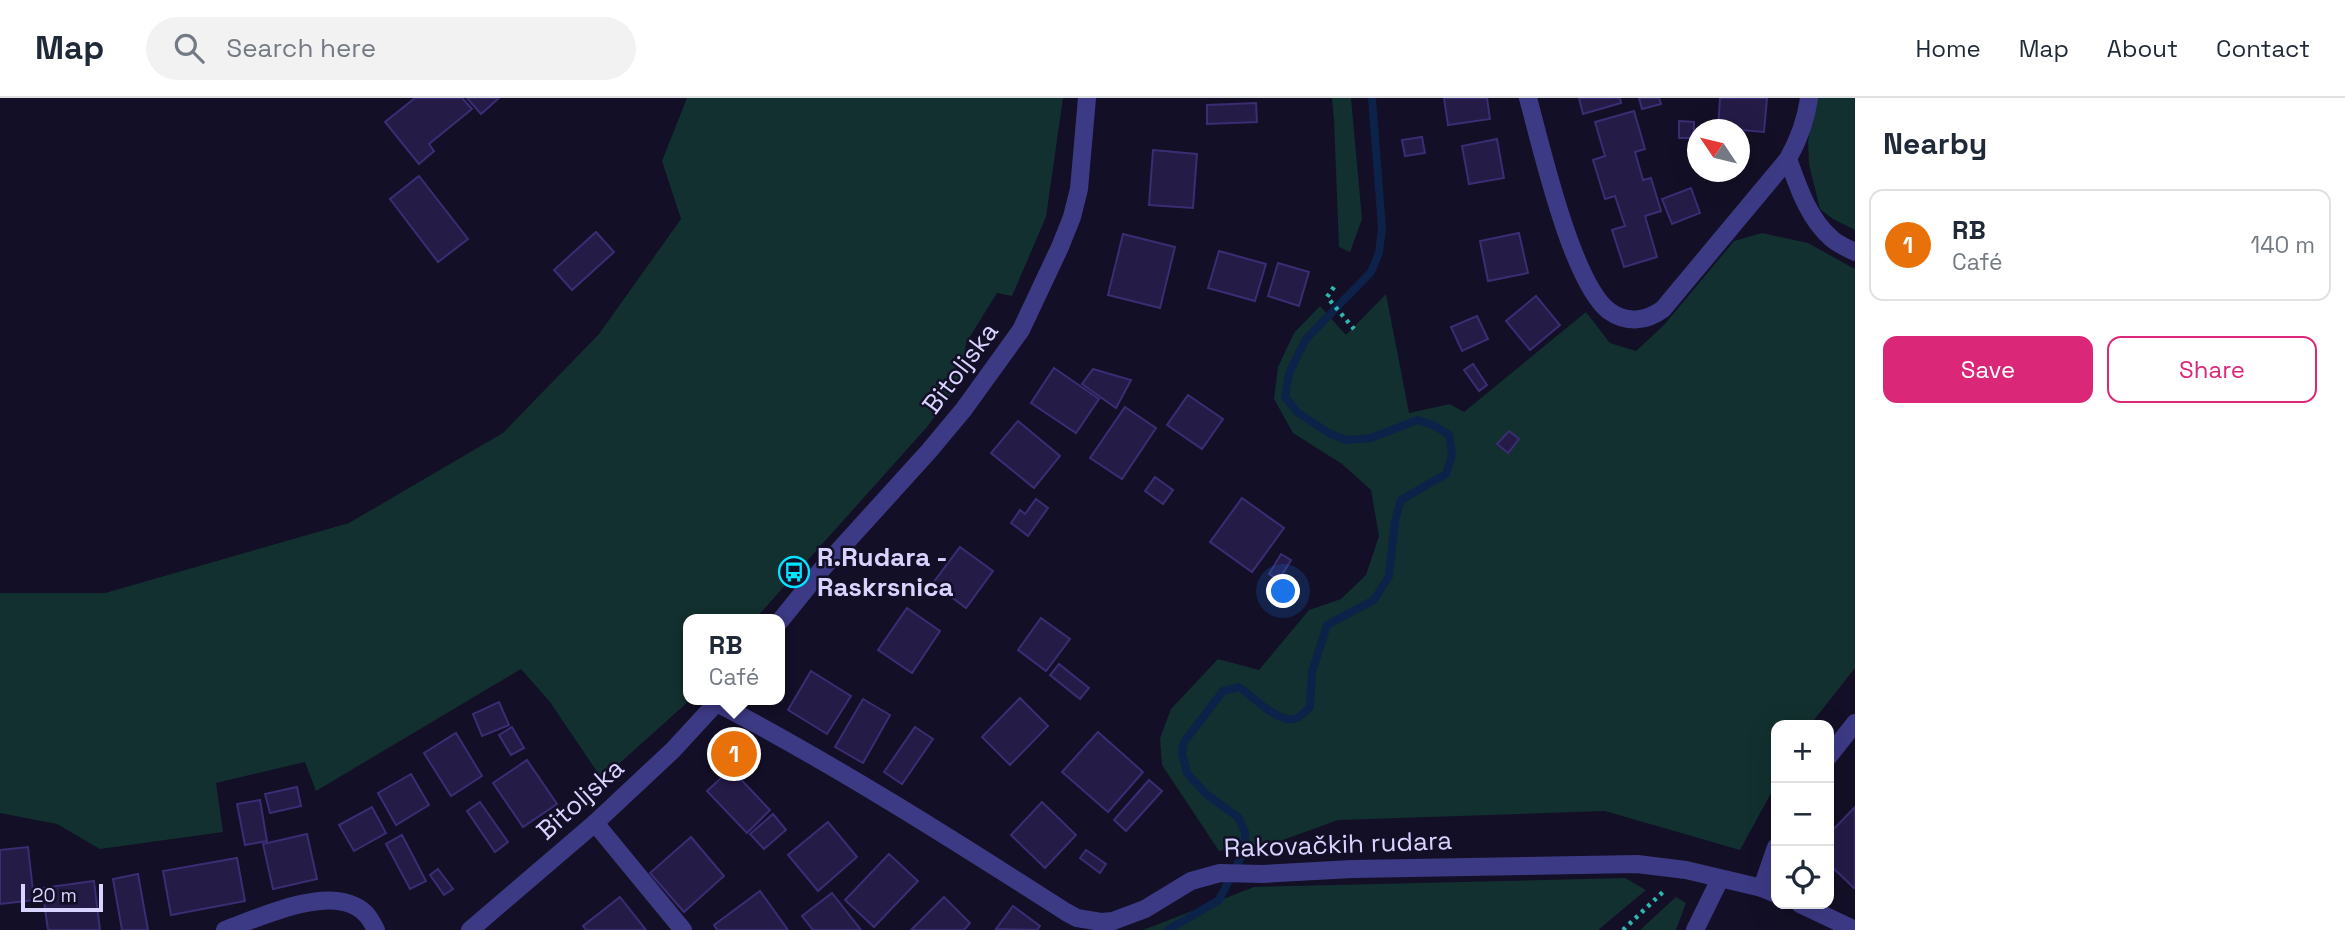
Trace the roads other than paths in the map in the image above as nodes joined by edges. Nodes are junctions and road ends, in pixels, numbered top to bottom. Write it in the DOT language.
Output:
graph roads {
  1 [pos="1087,98"];
  2 [pos="1528,98"];
  3 [pos="1809,98"];
  4 [pos="1788,159"];
  5 [pos="1855,252"];
  6 [pos="785,614"];
  7 [pos="714,705"];
  8 [pos="725,705"];
  9 [pos="1855,723"];
  10 [pos="1834,750"];
  11 [pos="595,824"];
  12 [pos="1720,879"];
  13 [pos="1769,891"];
  14 [pos="1811,909"];
  15 [pos="225,930"];
  16 [pos="376,930"];
  17 [pos="470,930"];
  18 [pos="683,930"];
  19 [pos="1695,930"];
  20 [pos="1855,930"];
  1 -- 6 [label="street, Bitoljska"];
  2 -- 4 [label="street"];
  3 -- 4 [label="street"];
  4 -- 5 [label="street"];
  7 -- 11 [label="street, Bitoljska"];
  8 -- 12 [label="street, Rakovačkih rudara"];
  9 -- 10 [label="street"];
  11 -- 17 [label="street, Bitoljska"];
  11 -- 18 [label="street"];
  12 -- 13 [label="street, Rakovačkih rudara"];
  12 -- 19 [label="street"];
  14 -- 20 [label="street"];
  15 -- 16 [label="street"];
}
